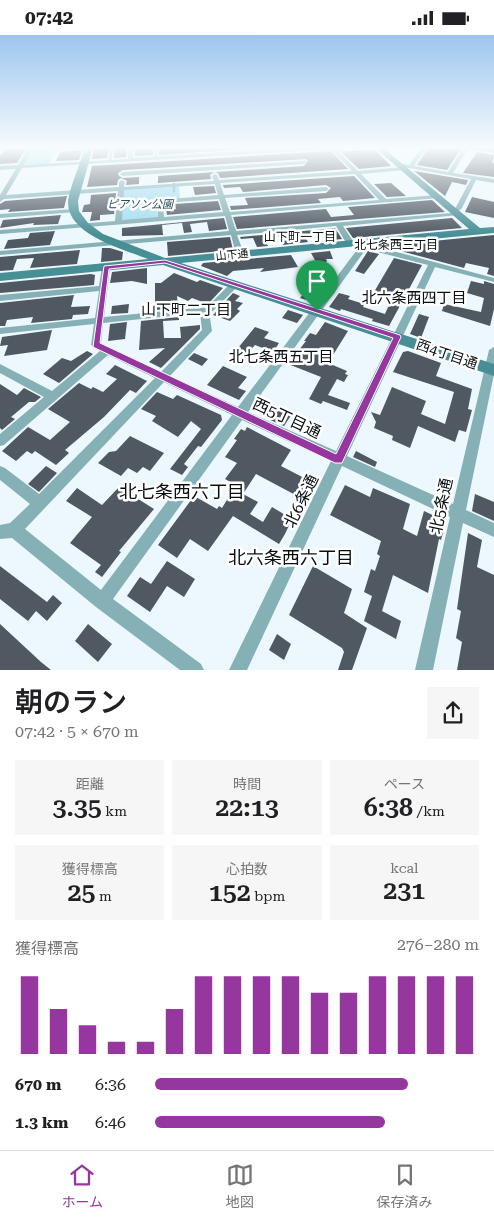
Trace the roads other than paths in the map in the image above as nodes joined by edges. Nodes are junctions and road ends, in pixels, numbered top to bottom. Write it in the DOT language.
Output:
graph roads {
  1 [pos="14,177"];
  2 [pos="80,177"];
  3 [pos="123,177"];
  4 [pos="215,177"];
  5 [pos="288,177"];
  6 [pos="316,177"];
  7 [pos="360,177"];
  8 [pos="415,177"];
  9 [pos="475,177"];
  10 [pos="217,181"];
  11 [pos="494,181"];
  12 [pos="122,188"];
  13 [pos="76,192"];
  14 [pos="1,197"];
  15 [pos="222,197"];
  16 [pos="437,197"];
  17 [pos="384,201"];
  18 [pos="74,211"];
  19 [pos="456,213"];
  20 [pos="227,214"];
  21 [pos="0,217"];
  22 [pos="161,219"];
  23 [pos="118,222"];
  24 [pos="338,224"];
  25 [pos="84,225"];
  26 [pos="494,230"];
  27 [pos="0,232"];
  28 [pos="233,232"];
  29 [pos="478,232"];
  30 [pos="116,243"];
  31 [pos="359,244"];
  32 [pos="0,253"];
  33 [pos="240,254"];
  34 [pos="165,261"];
  35 [pos="432,264"];
  36 [pos="106,267"];
  37 [pos="0,277"];
  38 [pos="494,280"];
  39 [pos="234,284"];
  40 [pos="103,288"];
  41 [pos="0,298"];
  42 [pos="204,309"];
  43 [pos="317,311"];
  44 [pos="98,320"];
  45 [pos="0,331"];
  46 [pos="397,337"];
  47 [pos="101,348"];
  48 [pos="494,351"];
  49 [pos="0,367"];
  50 [pos="492,369"];
  51 [pos="162,378"];
  52 [pos="52,395"];
  53 [pos="239,413"];
  54 [pos="0,441"];
  55 [pos="339,460"];
  56 [pos="0,472"];
  57 [pos="40,503"];
  58 [pos="458,513"];
  59 [pos="494,530"];
  60 [pos="7,531"];
  61 [pos="102,601"];
  62 [pos="195,670"];
  63 [pos="238,670"];
  64 [pos="424,670"];
  1 -- 14 [label="street"];
  2 -- 13 [label="street"];
  3 -- 12 [label="street"];
  4 -- 10 [label="street"];
  5 -- 10 [label="street"];
  6 -- 15 [label="street"];
  7 -- 17 [label="street"];
  8 -- 16 [label="street"];
  9 -- 11 [label="street"];
  9 -- 19 [label="street"];
  10 -- 12 [label="street"];
  10 -- 15 [label="street"];
  12 -- 13 [label="street"];
  12 -- 23 [label="street"];
  13 -- 14 [label="street"];
  13 -- 18 [label="street"];
  15 -- 20 [label="street"];
  15 -- 22 [label="street"];
  16 -- 17 [label="street"];
  16 -- 19 [label="street"];
  17 -- 20 [label="street"];
  18 -- 21 [label="street"];
  18 -- 25 [label="street, 西4丁目通"];
  19 -- 24 [label="street"];
  19 -- 29 [label="street"];
  20 -- 22 [label="street"];
  20 -- 28 [label="street"];
  22 -- 23 [label="street"];
  23 -- 25 [label="street"];
  24 -- 28 [label="street"];
  24 -- 31 [label="street"];
  25 -- 27 [label="street"];
  25 -- 30 [label="street, 西4丁目通"];
  26 -- 29 [label="street, 山下通"];
  28 -- 30 [label="street"];
  28 -- 33 [label="street"];
  29 -- 31 [label="street, 山下通"];
  30 -- 32 [label="street"];
  30 -- 34 [label="street, 西4丁目通"];
  31 -- 33 [label="street, 山下通"];
  31 -- 35 [label="street"];
  31 -- 43 [label="street"];
  33 -- 34 [label="street, 山下通"];
  34 -- 36 [label="street, 山下通"];
  34 -- 39 [label="street, 西4丁目通"];
  35 -- 38 [label="street"];
  35 -- 46 [label="street, 北6条通"];
  36 -- 37 [label="street, 山下通"];
  36 -- 40 [label="street"];
  39 -- 42 [label="street"];
  39 -- 43 [label="street, 西4丁目通"];
  40 -- 41 [label="street"];
  40 -- 44 [label="street"];
  42 -- 44 [label="street"];
  42 -- 51 [label="street"];
  43 -- 46 [label="street, 西4丁目通"];
  43 -- 53 [label="street"];
  44 -- 45 [label="street"];
  44 -- 47 [label="street"];
  46 -- 50 [label="street, 西4丁目通"];
  46 -- 55 [label="street, 北6条通"];
  47 -- 51 [label="street, 西5丁目通"];
  47 -- 52 [label="street"];
  48 -- 50 [label="street, 北5条通"];
  49 -- 52 [label="street"];
  50 -- 58 [label="street, 北5条通"];
  51 -- 53 [label="street, 西5丁目通"];
  51 -- 57 [label="street"];
  52 -- 54 [label="street"];
  53 -- 55 [label="street, 西5丁目通"];
  53 -- 61 [label="street"];
  55 -- 58 [label="street, 西5丁目通"];
  55 -- 63 [label="street, 北6条通"];
  56 -- 57 [label="street"];
  57 -- 60 [label="street"];
  58 -- 59 [label="street, 西5丁目通"];
  58 -- 64 [label="street, 北5条通"];
  60 -- 61 [label="street"];
  61 -- 62 [label="street"];
}
